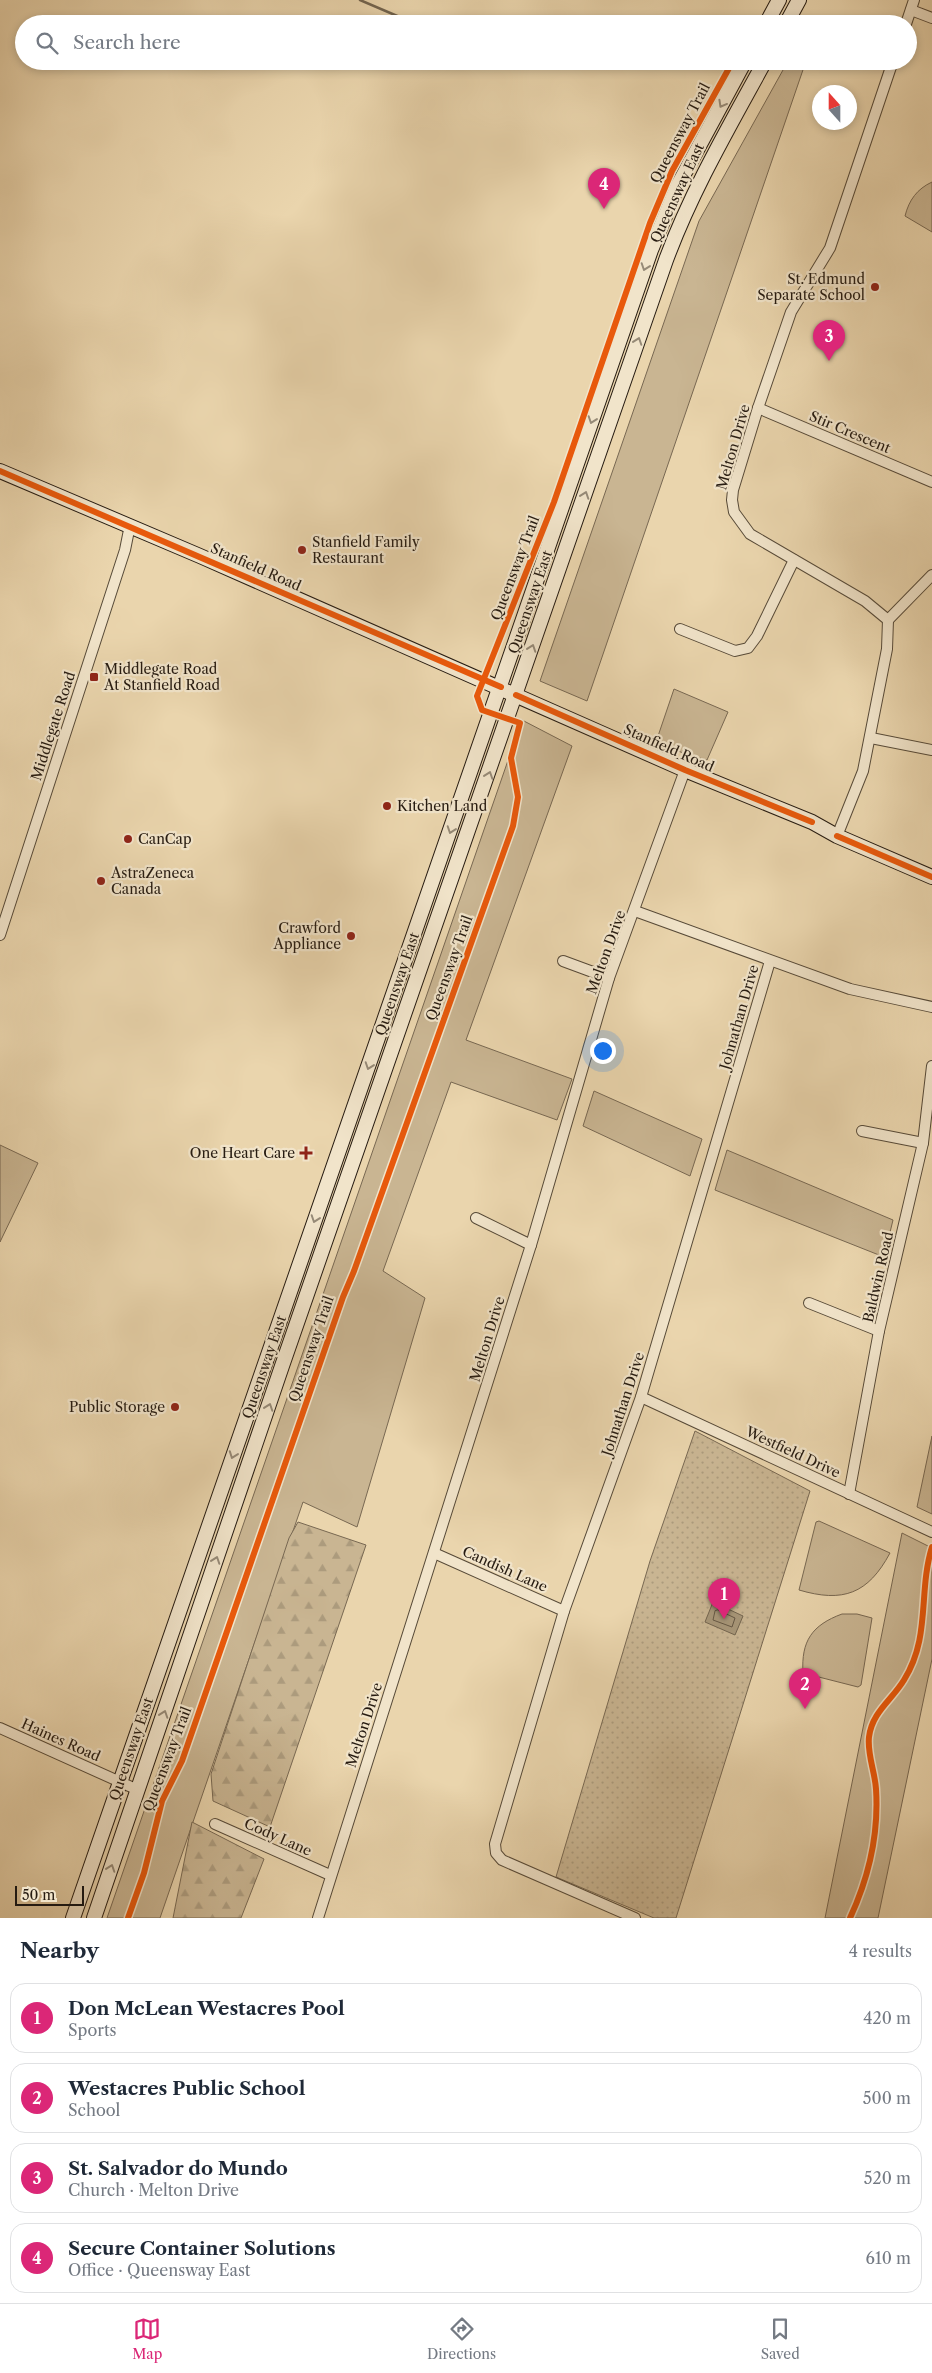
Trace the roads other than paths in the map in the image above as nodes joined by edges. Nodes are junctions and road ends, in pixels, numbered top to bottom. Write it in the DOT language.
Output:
graph roads {
  1 [pos="780,0"];
  2 [pos="799,0"];
  3 [pos="913,5"];
  4 [pos="771,15"];
  5 [pos="791,15"];
  6 [pos="932,18"];
  7 [pos="740,70"];
  8 [pos="760,70"];
  9 [pos="890,70"];
  10 [pos="758,408"];
  11 [pos="0,471"];
  12 [pos="932,482"];
  13 [pos="130,526"];
  14 [pos="794,560"];
  15 [pos="932,575"];
  16 [pos="888,620"];
  17 [pos="680,629"];
  18 [pos="501,687"];
  19 [pos="516,695"];
  20 [pos="871,738"];
  21 [pos="932,750"];
  22 [pos="685,770"];
  23 [pos="837,836"];
  24 [pos="932,877"];
  25 [pos="635,911"];
  26 [pos="0,935"];
  27 [pos="563,961"];
  28 [pos="770,961"];
  29 [pos="609,978"];
  30 [pos="932,1007"];
  31 [pos="932,1066"];
  32 [pos="862,1131"];
  33 [pos="923,1143"];
  34 [pos="476,1218"];
  35 [pos="531,1245"];
  36 [pos="809,1303"];
  37 [pos="879,1332"];
  38 [pos="642,1397"];
  39 [pos="849,1494"];
  40 [pos="932,1532"];
  41 [pos="434,1553"];
  42 [pos="564,1611"];
  43 [pos="0,1728"];
  44 [pos="120,1782"];
  45 [pos="138,1790"];
  46 [pos="215,1824"];
  47 [pos="330,1875"];
  48 [pos="73,1918"];
  49 [pos="94,1918"];
  50 [pos="318,1918"];
  51 [pos="635,1918"];
  1 -- 4 [label="main road"];
  2 -- 5 [label="main road"];
  3 -- 6 [label="street"];
  7 -- 18 [label="main road, Queensway East, one-way"];
  19 -- 8 [label="main road, Queensway East, one-way"];
  9 -- 10 [label="street, Melton Drive"];
  10 -- 12 [label="street, Stir Crescent"];
  10 -- 14 [label="street, Melton Drive"];
  11 -- 13 [label="main road, Stanfield Road"];
  13 -- 18 [label="main road, Stanfield Road"];
  13 -- 26 [label="street, Middlegate Road"];
  14 -- 16 [label="street, Melton Drive"];
  14 -- 17 [label="street"];
  15 -- 16 [label="street"];
  16 -- 20 [label="street"];
  18 -- 19 [label="main road, Stanfield Road"];
  18 -- 44 [label="main road, Queensway East, one-way"];
  19 -- 22 [label="main road, Stanfield Road"];
  45 -- 19 [label="main road, Queensway East, one-way"];
  20 -- 21 [label="street"];
  20 -- 23 [label="street"];
  22 -- 23 [label="main road, Stanfield Road"];
  22 -- 25 [label="street, Melton Drive"];
  23 -- 24 [label="main road, Stanfield Road"];
  25 -- 28 [label="street"];
  25 -- 29 [label="street, Melton Drive"];
  27 -- 29 [label="street"];
  28 -- 30 [label="street"];
  28 -- 38 [label="street, Johnathan Drive"];
  29 -- 35 [label="street, Melton Drive"];
  31 -- 33 [label="street, Baldwin Road"];
  32 -- 33 [label="street"];
  33 -- 37 [label="street, Baldwin Road"];
  34 -- 35 [label="street"];
  35 -- 41 [label="street, Melton Drive"];
  36 -- 37 [label="street"];
  37 -- 39 [label="street, Baldwin Road"];
  38 -- 39 [label="street, Westfield Drive"];
  38 -- 42 [label="street, Johnathan Drive"];
  39 -- 40 [label="street, Westfield Drive"];
  41 -- 42 [label="street, Candish Lane"];
  41 -- 47 [label="street, Melton Drive"];
  42 -- 51 [label="street, Johnathan Drive"];
  43 -- 44 [label="street, Haines Road"];
  44 -- 45 [label="street, Haines Road"];
  44 -- 48 [label="main road, Queensway East"];
  49 -- 45 [label="main road, Queensway East, one-way"];
  46 -- 47 [label="street, Cody Lane"];
  47 -- 50 [label="street, Melton Drive"];
}
